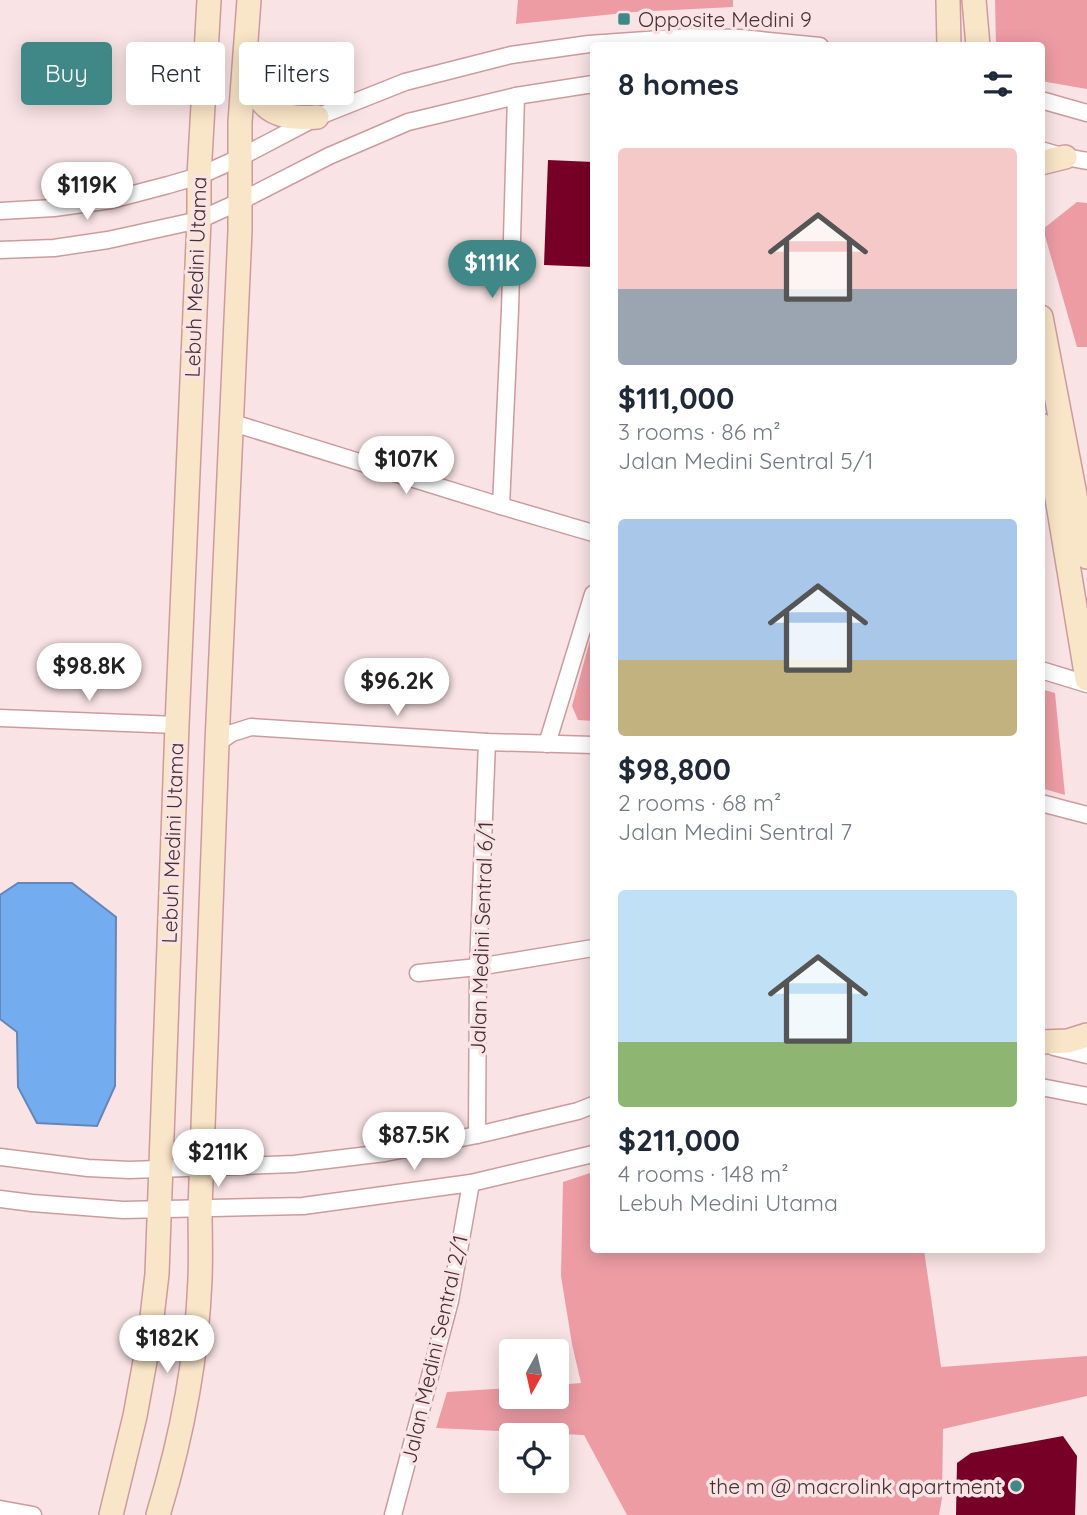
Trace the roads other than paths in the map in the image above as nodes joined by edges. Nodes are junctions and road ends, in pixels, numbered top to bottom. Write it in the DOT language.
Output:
graph roads {
  1 [pos="209,0"];
  2 [pos="248,0"];
  3 [pos="947,0"];
  4 [pos="974,0"];
  5 [pos="246,37"];
  6 [pos="944,40"];
  7 [pos="618,42"];
  8 [pos="780,42"];
  9 [pos="978,42"];
  10 [pos="590,44"];
  11 [pos="590,84"];
  12 [pos="516,96"];
  13 [pos="1045,101"];
  14 [pos="1087,113"];
  15 [pos="317,117"];
  16 [pos="1045,151"];
  17 [pos="239,158"];
  18 [pos="1076,160"];
  19 [pos="1045,163"];
  20 [pos="199,176"];
  21 [pos="241,201"];
  22 [pos="0,211"];
  23 [pos="199,220"];
  24 [pos="0,250"];
  25 [pos="1045,338"];
  26 [pos="230,422"];
  27 [pos="1045,442"];
  28 [pos="501,506"];
  29 [pos="590,532"];
  30 [pos="1087,557"];
  31 [pos="590,604"];
  32 [pos="1045,671"];
  33 [pos="1087,681"];
  34 [pos="0,718"];
  35 [pos="177,725"];
  36 [pos="487,742"];
  37 [pos="217,743"];
  38 [pos="547,744"];
  39 [pos="590,744"];
  40 [pos="1045,804"];
  41 [pos="1087,816"];
  42 [pos="590,948"];
  43 [pos="478,967"];
  44 [pos="418,973"];
  45 [pos="1087,1035"];
  46 [pos="1045,1043"];
  47 [pos="1045,1044"];
  48 [pos="1087,1055"];
  49 [pos="1045,1088"];
  50 [pos="1087,1096"];
  51 [pos="590,1106"];
  52 [pos="477,1135"];
  53 [pos="590,1155"];
  54 [pos="0,1157"];
  55 [pos="202,1168"];
  56 [pos="160,1169"];
  57 [pos="471,1183"];
  58 [pos="0,1199"];
  59 [pos="158,1209"];
  60 [pos="200,1209"];
  61 [pos="0,1509"];
  62 [pos="33,1515"];
  63 [pos="111,1515"];
  64 [pos="158,1515"];
  65 [pos="393,1515"];
  1 -- 20 [label="main road, Lebuh Medini Utama"];
  2 -- 5 [label="main road, Lebuh Medini Utama"];
  3 -- 6 [label="main road"];
  4 -- 9 [label="main road"];
  5 -- 15 [label="main road"];
  5 -- 17 [label="main road, Lebuh Medini Utama"];
  7 -- 8 [label="street"];
  10 -- 15 [label="street"];
  11 -- 12 [label="street"];
  12 -- 21 [label="street"];
  12 -- 28 [label="street"];
  13 -- 14 [label="street"];
  15 -- 17 [label="street"];
  16 -- 18 [label="street"];
  17 -- 20 [label="street"];
  17 -- 21 [label="main road, Lebuh Medini Utama"];
  18 -- 19 [label="main road"];
  20 -- 22 [label="street"];
  20 -- 23 [label="main road, Lebuh Medini Utama"];
  21 -- 23 [label="street"];
  21 -- 26 [label="main road, Lebuh Medini Utama"];
  23 -- 24 [label="street"];
  23 -- 35 [label="main road, Lebuh Medini Utama"];
  25 -- 30 [label="main road"];
  26 -- 28 [label="street"];
  26 -- 37 [label="main road, Lebuh Medini Utama"];
  27 -- 33 [label="main road"];
  28 -- 29 [label="street"];
  31 -- 38 [label="street"];
  32 -- 33 [label="street"];
  34 -- 35 [label="street"];
  35 -- 56 [label="main road, Lebuh Medini Utama"];
  36 -- 37 [label="street"];
  36 -- 38 [label="street"];
  36 -- 43 [label="street, Jalan Medini Sentral 6/1"];
  37 -- 55 [label="main road, Lebuh Medini Utama"];
  38 -- 39 [label="street"];
  40 -- 41 [label="street"];
  42 -- 43 [label="street"];
  43 -- 44 [label="street"];
  43 -- 52 [label="street, Jalan Medini Sentral 6/1"];
  45 -- 46 [label="main road"];
  47 -- 48 [label="street"];
  49 -- 50 [label="street"];
  51 -- 52 [label="street"];
  52 -- 55 [label="street"];
  53 -- 57 [label="street"];
  54 -- 56 [label="street"];
  55 -- 56 [label="street"];
  55 -- 60 [label="main road, Lebuh Medini Utama"];
  56 -- 59 [label="main road, Lebuh Medini Utama"];
  57 -- 60 [label="street"];
  57 -- 65 [label="street, Jalan Medini Sentral 2/1"];
  58 -- 59 [label="street"];
  59 -- 60 [label="street"];
  59 -- 63 [label="main road, Lebuh Medini Utama"];
  60 -- 64 [label="main road, Lebuh Medini Utama"];
  61 -- 62 [label="street"];
}
